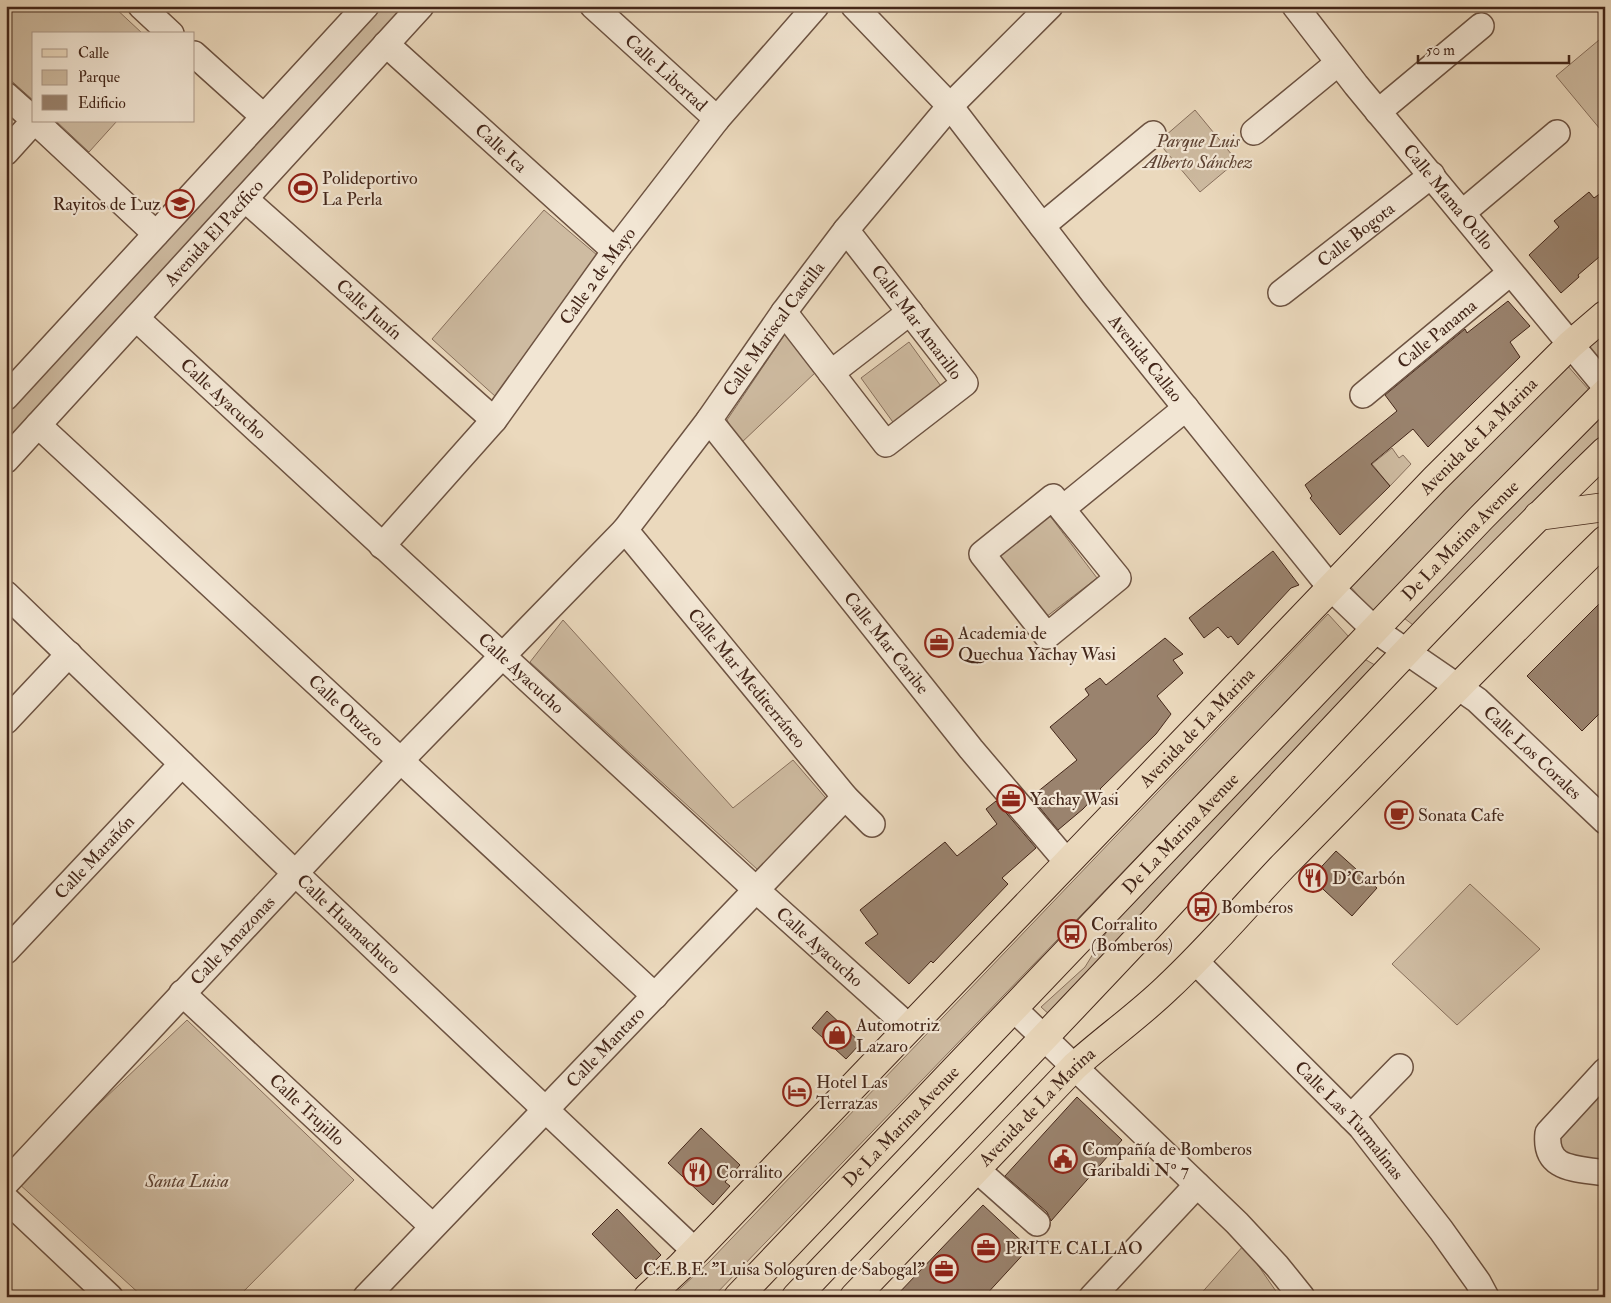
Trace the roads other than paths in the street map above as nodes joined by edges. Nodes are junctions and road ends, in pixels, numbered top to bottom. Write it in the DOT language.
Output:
graph roads {
  1 [pos="140,6"];
  2 [pos="366,6"];
  3 [pos="421,6"];
  4 [pos="593,6"];
  5 [pos="816,6"];
  6 [pos="854,6"];
  7 [pos="1050,6"];
  8 [pos="1295,6"];
  9 [pos="1481,26"];
  10 [pos="169,32"];
  11 [pos="386,44"];
  12 [pos="195,55"];
  13 [pos="1338,63"];
  14 [pos="6,94"];
  15 [pos="950,106"];
  16 [pos="1378,112"];
  17 [pos="264,117"];
  18 [pos="32,119"];
  19 [pos="717,119"];
  20 [pos="33,122"];
  21 [pos="35,122"];
  22 [pos="1254,132"];
  23 [pos="1557,133"];
  24 [pos="1153,134"];
  25 [pos="6,152"];
  26 [pos="1432,175"];
  27 [pos="244,199"];
  28 [pos="1462,213"];
  29 [pos="1042,226"];
  30 [pos="846,230"];
  31 [pos="156,234"];
  32 [pos="615,252"];
  33 [pos="1510,273"];
  34 [pos="1281,293"];
  35 [pos="784,312"];
  36 [pos="910,312"];
  37 [pos="1605,315"];
  38 [pos="136,318"];
  39 [pos="1570,345"];
  40 [pos="831,373"];
  41 [pos="1605,386"];
  42 [pos="1605,393"];
  43 [pos="1363,395"];
  44 [pos="6,397"];
  45 [pos="1186,408"];
  46 [pos="494,420"];
  47 [pos="709,420"];
  48 [pos="38,425"];
  49 [pos="1605,451"];
  50 [pos="6,460"];
  51 [pos="1605,507"];
  52 [pos="1062,509"];
  53 [pos="1538,516"];
  54 [pos="625,530"];
  55 [pos="382,546"];
  56 [pos="1601,552"];
  57 [pos="1330,587"];
  58 [pos="6,594"];
  59 [pos="1375,630"];
  60 [pos="1406,653"];
  61 [pos="69,654"];
  62 [pos="504,656"];
  63 [pos="1459,686"];
  64 [pos="6,721"];
  65 [pos="401,760"];
  66 [pos="182,764"];
  67 [pos="845,798"];
  68 [pos="1605,821"];
  69 [pos="872,824"];
  70 [pos="1068,862"];
  71 [pos="295,873"];
  72 [pos="756,890"];
  73 [pos="6,951"];
  74 [pos="1195,961"];
  75 [pos="182,993"];
  76 [pos="655,996"];
  77 [pos="1014,1009"];
  78 [pos="909,1027"];
  79 [pos="1045,1037"];
  80 [pos="1075,1066"];
  81 [pos="1400,1067"];
  82 [pos="1605,1072"];
  83 [pos="545,1111"];
  84 [pos="1351,1117"];
  85 [pos="976,1169"];
  86 [pos="1605,1173"];
  87 [pos="6,1183"];
  88 [pos="1197,1185"];
  89 [pos="6,1199"];
  90 [pos="1037,1223"];
  91 [pos="432,1226"];
  92 [pos="695,1252"];
  93 [pos="110,1297"];
  94 [pos="366,1297"];
  95 [pos="648,1297"];
  96 [pos="738,1297"];
  97 [pos="796,1297"];
  98 [pos="854,1297"];
  99 [pos="1092,1297"];
  100 [pos="1302,1297"];
  101 [pos="1486,1297"];
  1 -- 10 [label="street"];
  2 -- 17 [label="street"];
  3 -- 11 [label="street, Avenida El Pacífico"];
  4 -- 19 [label="street, Calle Libertad"];
  5 -- 19 [label="street, Calle 2 de Mayo"];
  6 -- 15 [label="street, Avenida Callao"];
  7 -- 15 [label="street, Calle Mariscal Castilla"];
  8 -- 13 [label="street, Calle Mama Ocllo"];
  9 -- 16 [label="street"];
  11 -- 27 [label="street, Avenida El Pacífico"];
  11 -- 32 [label="street, Calle Ica"];
  12 -- 17 [label="street"];
  13 -- 16 [label="street, Calle Mama Ocllo"];
  13 -- 22 [label="street"];
  14 -- 18 [label="street"];
  15 -- 29 [label="street, Avenida Callao"];
  15 -- 30 [label="street, Calle Mariscal Castilla"];
  16 -- 26 [label="street, Calle Mama Ocllo"];
  17 -- 31 [label="street"];
  19 -- 32 [label="street, Calle 2 de Mayo"];
  20 -- 25 [label="street"];
  21 -- 31 [label="street"];
  23 -- 28 [label="street"];
  24 -- 29 [label="street"];
  26 -- 28 [label="street, Calle Mama Ocllo"];
  26 -- 34 [label="street, Calle Bogota"];
  27 -- 38 [label="street, Avenida El Pacífico"];
  27 -- 46 [label="street, Calle Junín"];
  28 -- 33 [label="street, Calle Mama Ocllo"];
  29 -- 45 [label="street, Avenida Callao"];
  30 -- 35 [label="street, Calle Mariscal Castilla"];
  30 -- 36 [label="street, Calle Mar Amarillo"];
  31 -- 44 [label="street"];
  32 -- 46 [label="street, Calle 2 de Mayo"];
  33 -- 39 [label="street, Calle Mama Ocllo"];
  33 -- 43 [label="street, Calle Panama"];
  35 -- 40 [label="street"];
  35 -- 47 [label="street, Calle Mariscal Castilla"];
  36 -- 40 [label="street"];
  36 -- 40 [label="street, Calle Mar Amarillo"];
  37 -- 39 [label="main road, Avenida de La Marina"];
  38 -- 48 [label="street, Avenida El Pacífico"];
  38 -- 55 [label="street, Calle Ayacucho"];
  39 -- 41 [label="street, Calle Mama Ocllo"];
  39 -- 57 [label="main road, Avenida de La Marina"];
  42 -- 59 [label="main road, De La Marina Avenue"];
  45 -- 52 [label="street"];
  45 -- 57 [label="street, Avenida Callao"];
  46 -- 55 [label="street, Calle 2 de Mayo"];
  47 -- 54 [label="street, Calle Mariscal Castilla"];
  47 -- 70 [label="street, Calle Mar Caribe"];
  48 -- 50 [label="street, Avenida El Pacífico"];
  48 -- 65 [label="street, Calle Otuzco"];
  49 -- 53 [label="main road"];
  51 -- 53 [label="main road"];
  52 -- 52 [label="street"];
  53 -- 60 [label="main road"];
  54 -- 62 [label="street, Calle Mariscal Castilla"];
  54 -- 67 [label="street, Calle Mar Mediterráneo"];
  55 -- 62 [label="street, Calle Ayacucho"];
  56 -- 63 [label="main road, Avenida de La Marina"];
  57 -- 59 [label="street, Avenida Callao"];
  57 -- 70 [label="main road, Avenida de La Marina"];
  58 -- 61 [label="street, Calle Huamachuco"];
  59 -- 60 [label="street, Avenida Callao"];
  59 -- 77 [label="main road, De La Marina Avenue"];
  60 -- 63 [label="street, Avenida Callao"];
  60 -- 79 [label="main road"];
  61 -- 64 [label="street"];
  61 -- 66 [label="street, Calle Huamachuco"];
  62 -- 65 [label="street, Calle Amazonas"];
  62 -- 72 [label="street, Calle Ayacucho"];
  63 -- 68 [label="street, Calle Los Corales"];
  63 -- 74 [label="main road, Avenida de La Marina"];
  65 -- 71 [label="street, Calle Amazonas"];
  65 -- 76 [label="street, Calle Otuzco"];
  66 -- 71 [label="street, Calle Huamachuco"];
  66 -- 73 [label="street, Calle Marañón"];
  67 -- 69 [label="street, Calle Mar Mediterráneo"];
  67 -- 72 [label="street, Calle Mantaro"];
  70 -- 78 [label="main road, Avenida de La Marina"];
  71 -- 75 [label="street, Calle Amazonas"];
  71 -- 83 [label="street, Calle Huamachuco"];
  72 -- 76 [label="street, Calle Mantaro"];
  72 -- 78 [label="street, Calle Ayacucho"];
  74 -- 80 [label="main road, Avenida de La Marina"];
  74 -- 84 [label="street, Calle Las Turmalinas"];
  75 -- 87 [label="street, Calle Amazonas"];
  75 -- 91 [label="street, Calle Trujillo"];
  76 -- 83 [label="street, Calle Mantaro"];
  77 -- 79 [label="street"];
  77 -- 96 [label="main road, De La Marina Avenue"];
  78 -- 92 [label="main road, Avenida de La Marina"];
  79 -- 80 [label="street"];
  79 -- 97 [label="main road"];
  80 -- 85 [label="main road, Avenida de La Marina"];
  80 -- 88 [label="street"];
  81 -- 84 [label="street"];
  82 -- 86 [label="street"];
  83 -- 91 [label="street, Calle Mantaro"];
  83 -- 92 [label="street, Calle Huamachuco"];
  84 -- 101 [label="street, Calle Las Turmalinas"];
  85 -- 90 [label="street"];
  85 -- 98 [label="main road, Avenida de La Marina"];
  88 -- 99 [label="street"];
  88 -- 100 [label="street"];
  89 -- 93 [label="street"];
  91 -- 94 [label="street, Calle Mantaro"];
  92 -- 95 [label="main road, Avenida de La Marina"];
}
